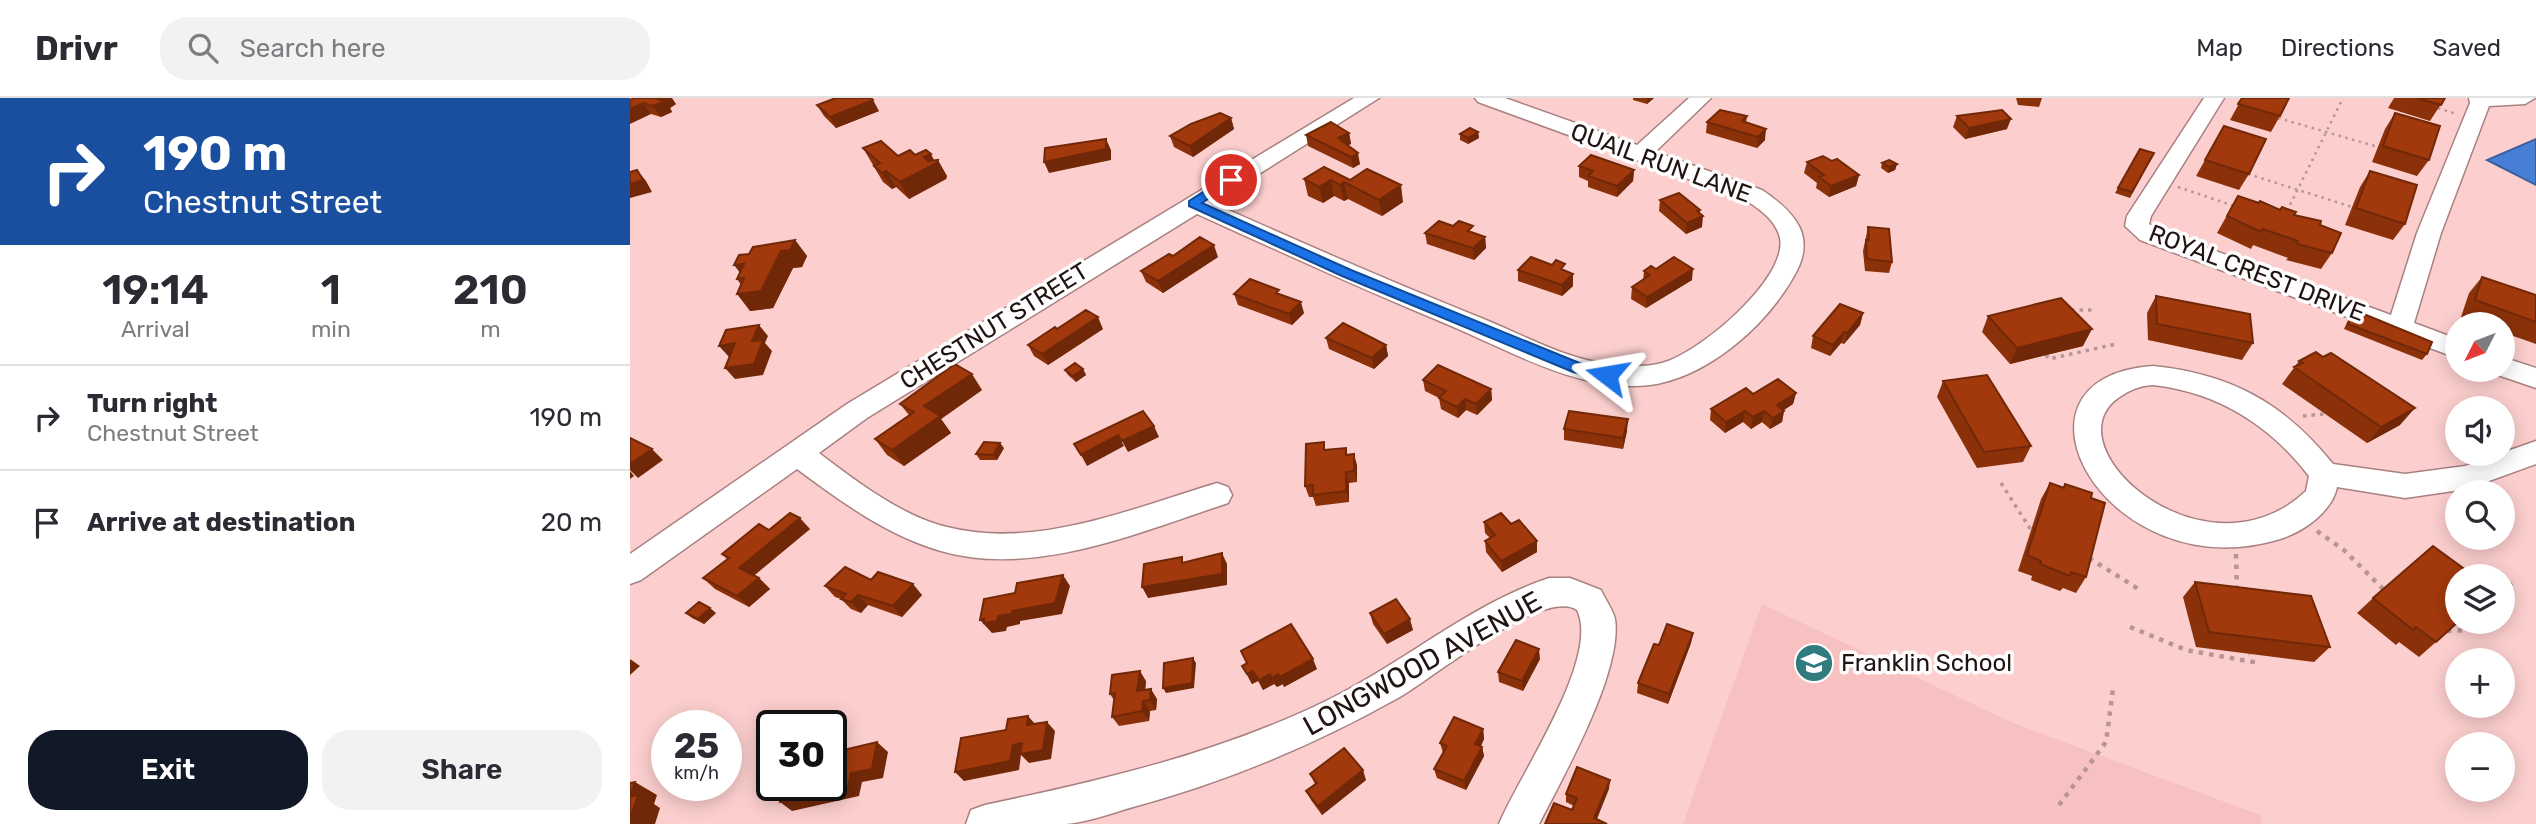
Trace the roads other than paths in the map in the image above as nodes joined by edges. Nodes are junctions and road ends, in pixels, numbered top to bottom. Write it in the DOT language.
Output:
graph roads {
  1 [pos="1369,98"];
  2 [pos="1485,98"];
  3 [pos="1701,98"];
  4 [pos="2214,98"];
  5 [pos="2525,98"];
  6 [pos="2479,99"];
  7 [pos="1641,153"];
  8 [pos="1193,203"];
  9 [pos="2400,327"];
  10 [pos="2445,344"];
  11 [pos="2515,371"];
  12 [pos="2536,379"];
  13 [pos="796,452"];
  14 [pos="2536,452"];
  15 [pos="2324,474"];
  16 [pos="1217,495"];
  17 [pos="630,571"];
  18 [pos="985,824"];
  19 [pos="1518,824"];
  1 -- 8 [label="street, CHESTNUT STREET"];
  2 -- 7 [label="street, QUAIL RUN LANE"];
  3 -- 7 [label="street"];
  4 -- 9 [label="street, ROYAL CREST DRIVE"];
  5 -- 6 [label="street"];
  6 -- 9 [label="street, ROYAL CREST DRIVE"];
  7 -- 8 [label="street, QUAIL RUN LANE"];
  8 -- 13 [label="street, CHESTNUT STREET"];
  9 -- 10 [label="street, ROYAL CREST DRIVE"];
  11 -- 12 [label="street"];
  13 -- 16 [label="street"];
  13 -- 17 [label="street, CHESTNUT STREET"];
  14 -- 15 [label="street"];
  15 -- 15 [label="street"];
  18 -- 19 [label="street, LONGWOOD AVENUE"];
}
